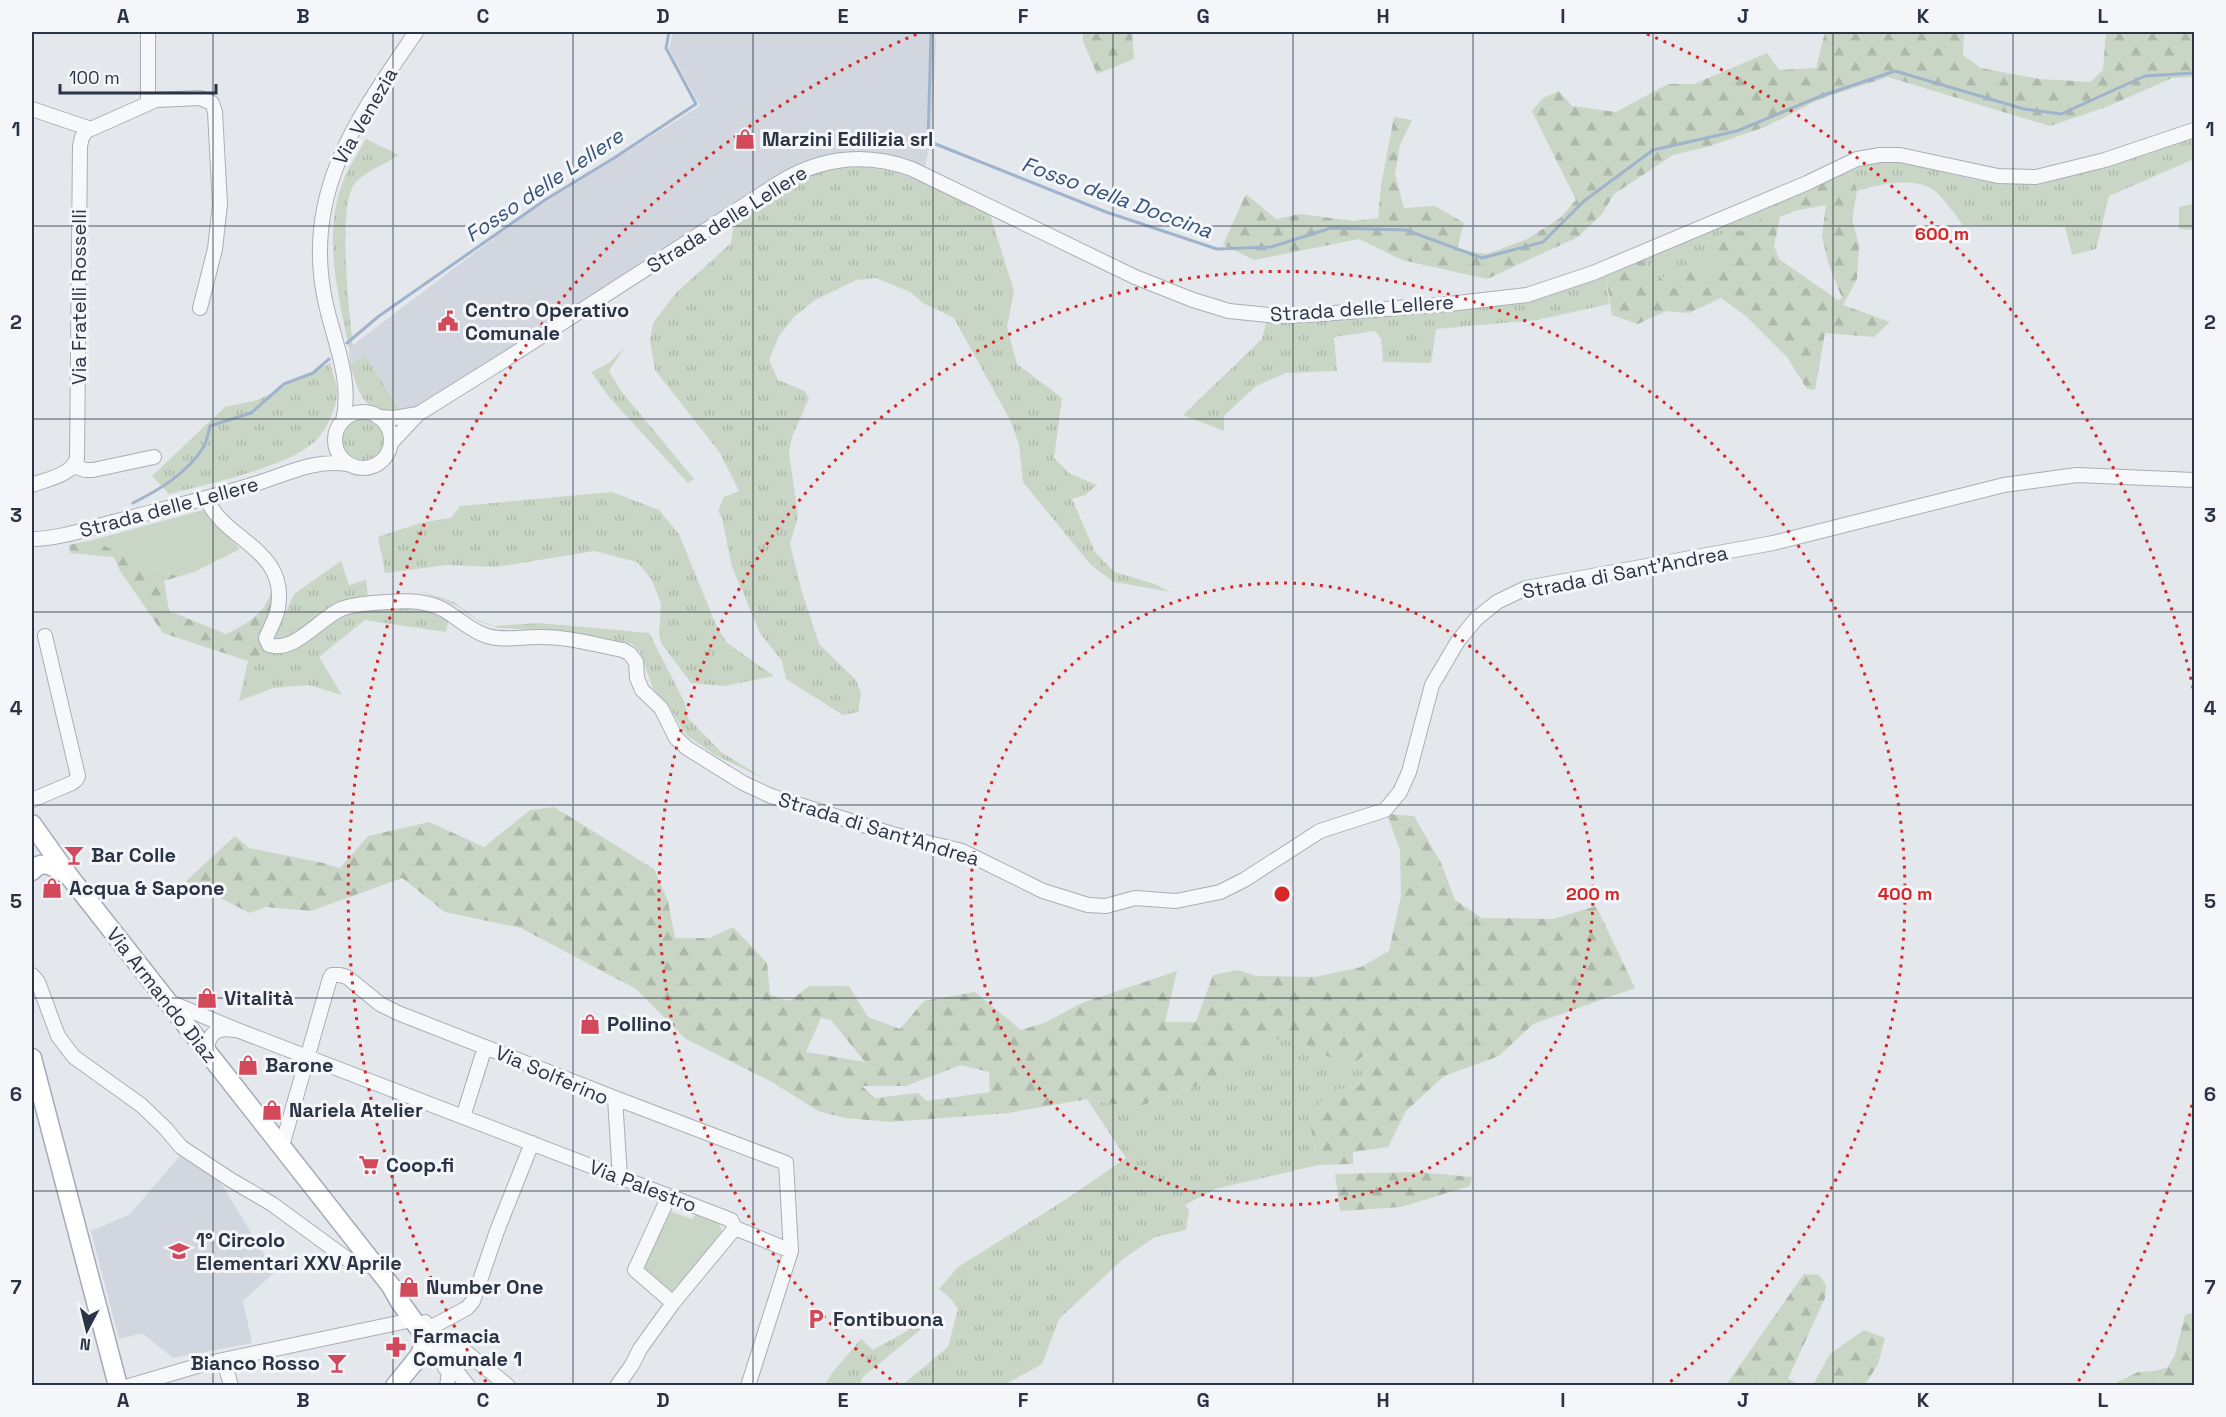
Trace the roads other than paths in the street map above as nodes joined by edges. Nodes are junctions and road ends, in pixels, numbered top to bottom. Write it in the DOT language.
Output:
graph roads {
  1 [pos="148,32"];
  2 [pos="416,32"];
  3 [pos="148,103"];
  4 [pos="32,109"];
  5 [pos="88,129"];
  6 [pos="2194,130"];
  7 [pos="200,308"];
  8 [pos="346,382"];
  9 [pos="418,414"];
  10 [pos="372,415"];
  11 [pos="344,421"];
  12 [pos="336,436"];
  13 [pos="391,443"];
  14 [pos="154,457"];
  15 [pos="348,464"];
  16 [pos="73,466"];
  17 [pos="304,466"];
  18 [pos="2194,480"];
  19 [pos="32,485"];
  20 [pos="206,498"];
  21 [pos="32,539"];
  22 [pos="45,636"];
  23 [pos="32,800"];
  24 [pos="35,831"];
  25 [pos="32,859"];
  26 [pos="32,871"];
  27 [pos="69,876"];
  28 [pos="32,975"];
  29 [pos="167,1001"];
  30 [pos="237,1030"];
  31 [pos="485,1047"];
  32 [pos="207,1051"];
  33 [pos="306,1057"];
  34 [pos="32,1058"];
  35 [pos="615,1098"];
  36 [pos="463,1117"];
  37 [pos="532,1143"];
  38 [pos="282,1146"];
  39 [pos="620,1177"];
  40 [pos="669,1196"];
  41 [pos="735,1228"];
  42 [pos="791,1251"];
  43 [pos="375,1264"];
  44 [pos="391,1286"];
  45 [pos="673,1304"];
  46 [pos="412,1320"];
  47 [pos="435,1331"];
  48 [pos="224,1360"];
  49 [pos="451,1364"];
  50 [pos="118,1386"];
  51 [pos="129,1386"];
  52 [pos="231,1386"];
  53 [pos="395,1386"];
  54 [pos="447,1386"];
  55 [pos="468,1386"];
  56 [pos="508,1386"];
  57 [pos="617,1386"];
  58 [pos="748,1386"];
  1 -- 3 [label="street"];
  2 -- 8 [label="street, Via Venezia"];
  3 -- 5 [label="street"];
  3 -- 7 [label="street"];
  4 -- 5 [label="street"];
  5 -- 16 [label="street, Via Fratelli Rosselli"];
  6 -- 9 [label="street, Strada delle Lellere"];
  8 -- 10 [label="street, Via Venezia"];
  8 -- 11 [label="street, Via Venezia"];
  9 -- 10 [label="street, Strada delle Lellere"];
  9 -- 13 [label="street, Strada delle Lellere"];
  10 -- 11 [label="street"];
  10 -- 13 [label="street"];
  11 -- 12 [label="street"];
  12 -- 15 [label="street"];
  12 -- 17 [label="street, Strada delle Lellere"];
  13 -- 15 [label="street"];
  14 -- 16 [label="street"];
  15 -- 17 [label="street, Strada delle Lellere"];
  16 -- 19 [label="street"];
  17 -- 20 [label="street, Strada delle Lellere"];
  18 -- 20 [label="street, Strada di Sant'Andrea"];
  20 -- 21 [label="street, Strada delle Lellere"];
  22 -- 23 [label="street"];
  24 -- 25 [label="main road"];
  24 -- 27 [label="main road, Via Armando Diaz"];
  26 -- 27 [label="main road"];
  27 -- 29 [label="main road, Via Armando Diaz"];
  28 -- 43 [label="street"];
  29 -- 30 [label="street, Via Palestro"];
  29 -- 32 [label="main road, Via Armando Diaz"];
  30 -- 32 [label="street"];
  30 -- 33 [label="street, Via Palestro"];
  31 -- 33 [label="street, Via Solferino"];
  31 -- 35 [label="street, Via Solferino"];
  31 -- 36 [label="street, Via Solferino"];
  32 -- 38 [label="main road, Via Armando Diaz"];
  33 -- 36 [label="street, Via Palestro"];
  33 -- 38 [label="street"];
  34 -- 50 [label="main road"];
  35 -- 39 [label="street, Via Solferino"];
  35 -- 42 [label="street"];
  36 -- 37 [label="street, Via Palestro"];
  37 -- 39 [label="street, Via Palestro"];
  37 -- 47 [label="street"];
  38 -- 43 [label="main road, Via Armando Diaz"];
  39 -- 40 [label="street, Via Palestro"];
  40 -- 41 [label="street, Via Palestro"];
  40 -- 45 [label="street"];
  41 -- 42 [label="street, Via Palestro"];
  41 -- 45 [label="street"];
  42 -- 58 [label="street"];
  43 -- 44 [label="main road, Via Armando Diaz"];
  44 -- 46 [label="main road, Via Armando Diaz"];
  44 -- 47 [label="street"];
  45 -- 57 [label="street"];
  46 -- 47 [label="main road, Via Armando Diaz"];
  46 -- 48 [label="street"];
  47 -- 49 [label="street"];
  47 -- 53 [label="main road"];
  47 -- 54 [label="street"];
  47 -- 56 [label="street"];
  48 -- 51 [label="street"];
  48 -- 52 [label="street"];
  49 -- 54 [label="street"];
  49 -- 55 [label="street"];
}
